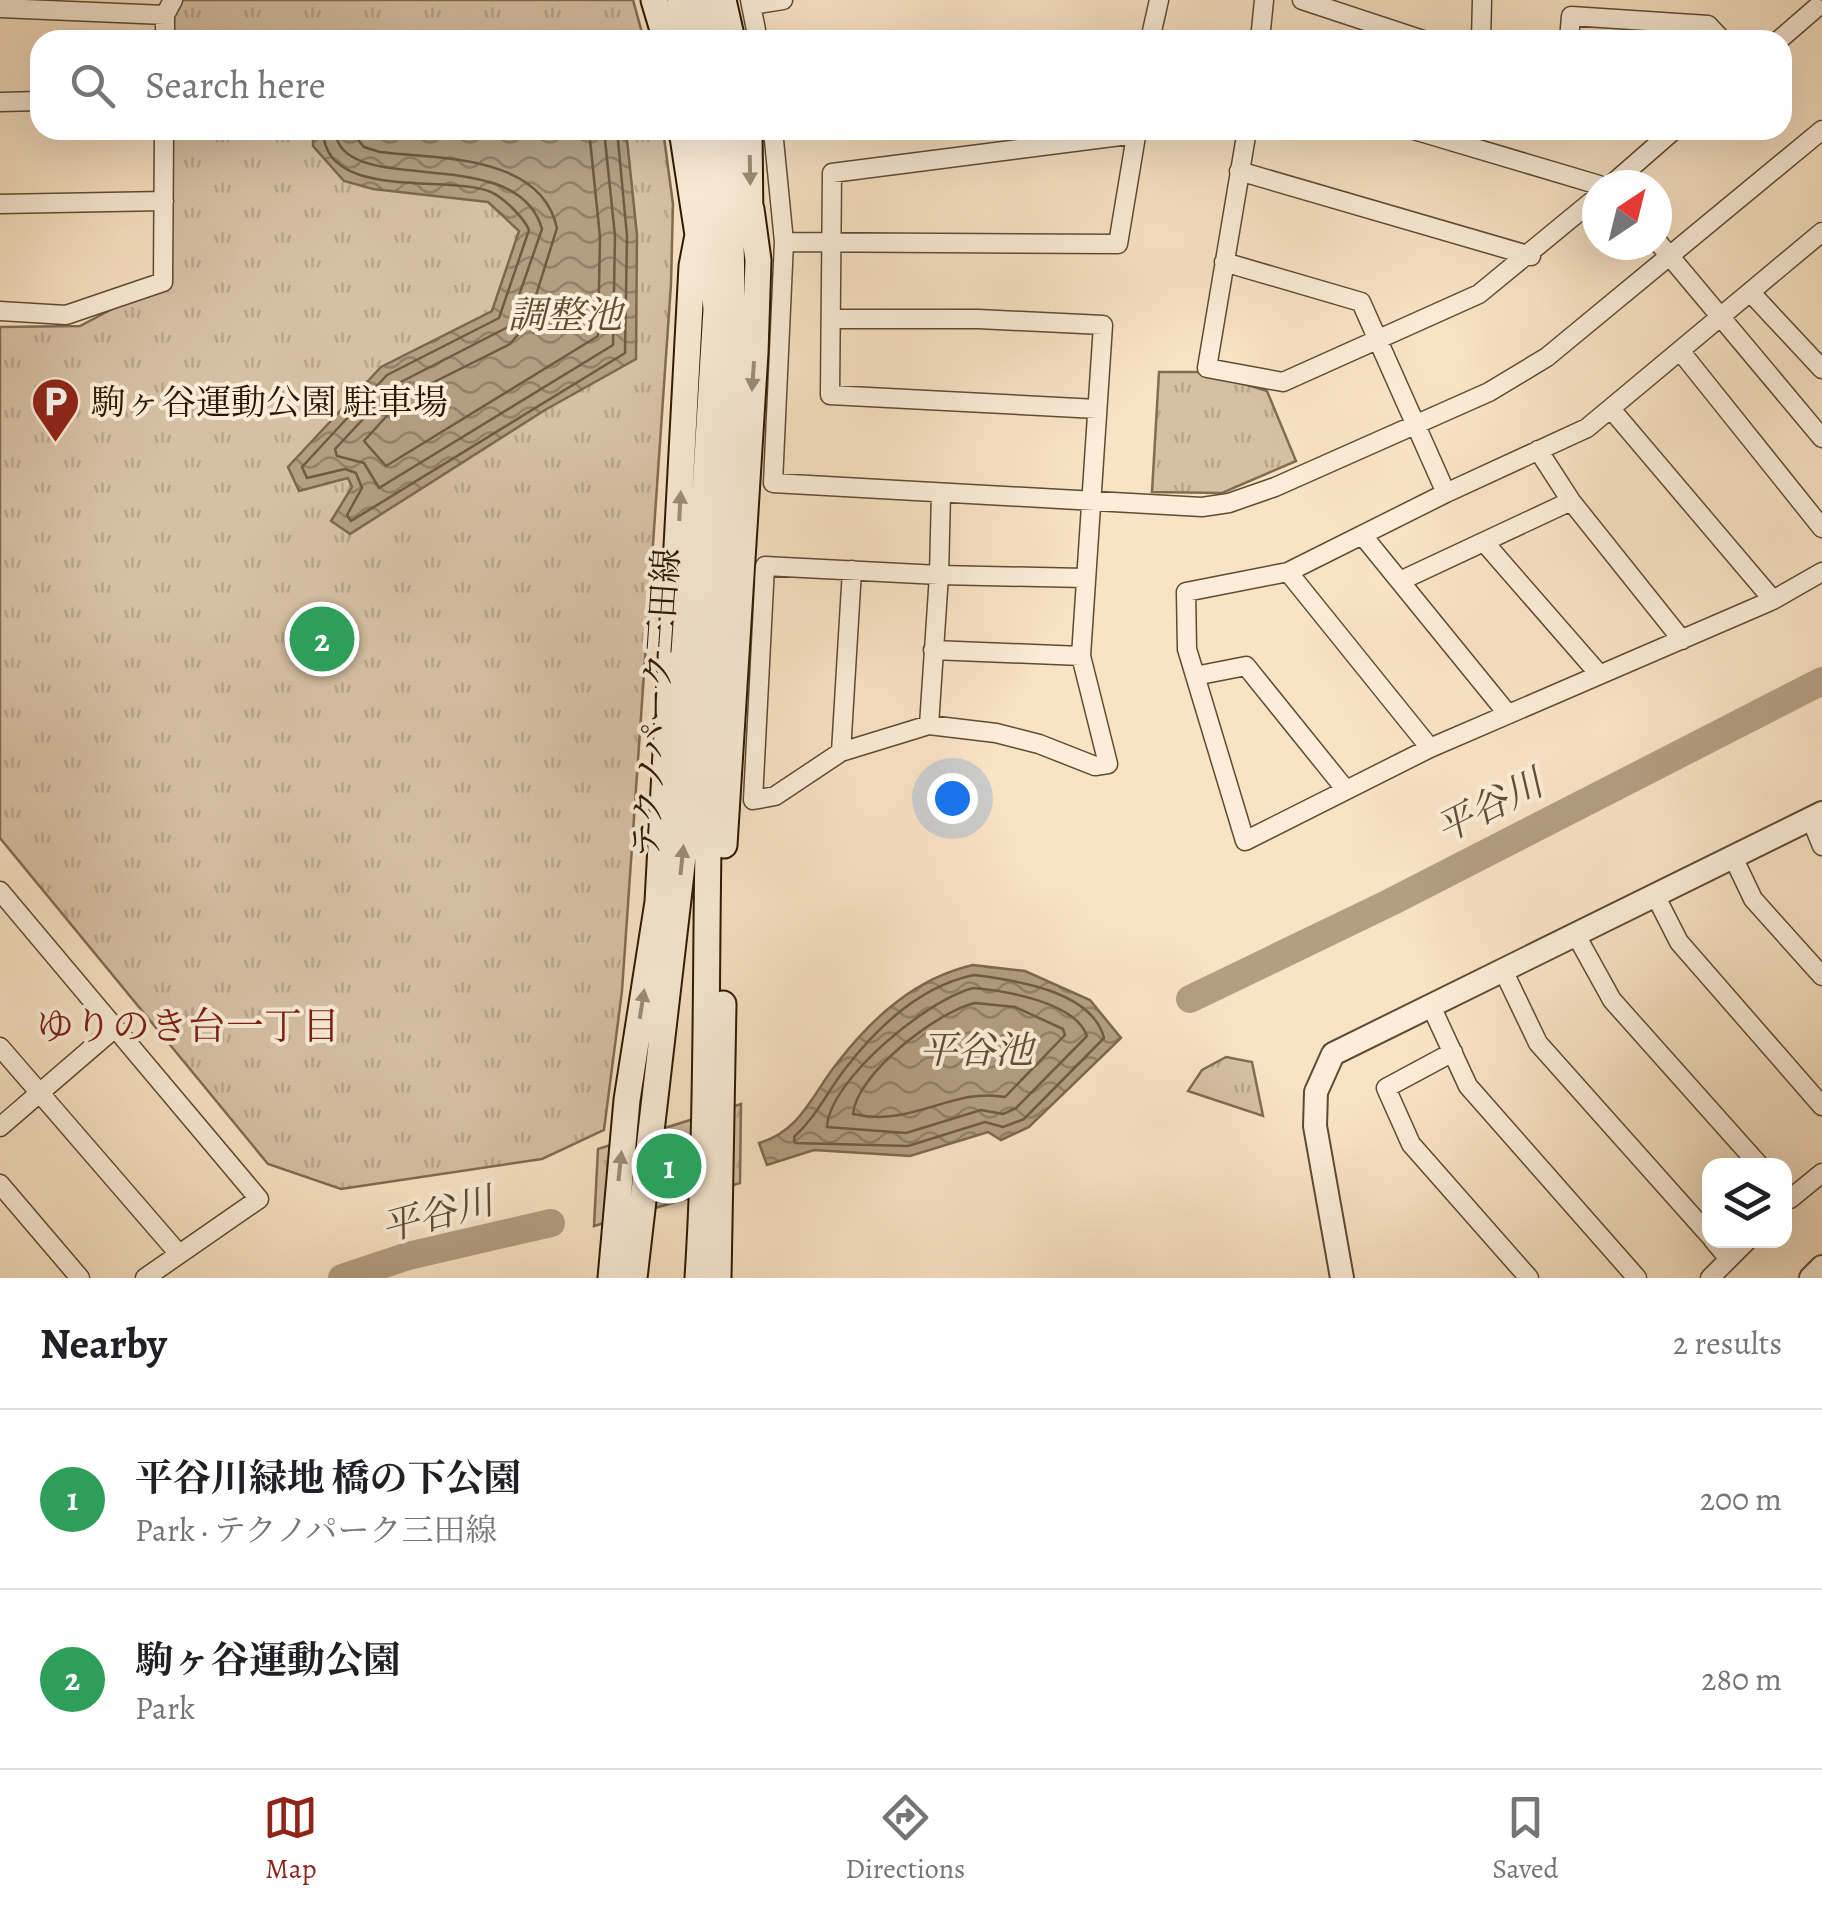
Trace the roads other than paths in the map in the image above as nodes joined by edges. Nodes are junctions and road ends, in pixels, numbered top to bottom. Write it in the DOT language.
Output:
graph roads {
  1 [pos="654,0"];
  2 [pos="680,0"];
  3 [pos="702,0"];
  4 [pos="723,0"];
  5 [pos="783,0"];
  6 [pos="1159,0"];
  7 [pos="1264,0"];
  8 [pos="1302,0"];
  9 [pos="1482,0"];
  10 [pos="751,3"];
  11 [pos="0,8"];
  12 [pos="169,8"];
  13 [pos="1816,8"];
  14 [pos="663,30"];
  15 [pos="687,30"];
  16 [pos="709,30"];
  17 [pos="730,30"];
  18 [pos="756,30"];
  19 [pos="1152,30"];
  20 [pos="1261,30"];
  21 [pos="1393,30"];
  22 [pos="1481,30"];
  23 [pos="1570,30"];
  24 [pos="1713,30"];
  25 [pos="1791,30"];
  26 [pos="0,102"];
  27 [pos="30,102"];
  28 [pos="1822,130"];
  29 [pos="164,140"];
  30 [pos="684,140"];
  31 [pos="703,140"];
  32 [pos="724,140"];
  33 [pos="749,140"];
  34 [pos="775,140"];
  35 [pos="1077,140"];
  36 [pos="1135,140"];
  37 [pos="1245,140"];
  38 [pos="1448,140"];
  39 [pos="1663,140"];
  40 [pos="1628,170"];
  41 [pos="1239,171"];
  42 [pos="1582,180"];
  43 [pos="164,202"];
  44 [pos="0,204"];
  45 [pos="751,210"];
  46 [pos="1582,210"];
  47 [pos="698,235"];
  48 [pos="1819,239"];
  49 [pos="834,241"];
  50 [pos="784,242"];
  51 [pos="1672,255"];
  52 [pos="1531,256"];
  53 [pos="1672,257"];
  54 [pos="1666,260"];
  55 [pos="1224,262"];
  56 [pos="1752,294"];
  57 [pos="0,311"];
  58 [pos="1724,317"];
  59 [pos="832,319"];
  60 [pos="734,336"];
  61 [pos="1378,340"];
  62 [pos="1681,352"];
  63 [pos="1822,368"];
  64 [pos="711,389"];
  65 [pos="1611,408"];
  66 [pos="1097,409"];
  67 [pos="1414,424"];
  68 [pos="1822,438"];
  69 [pos="1538,450"];
  70 [pos="942,493"];
  71 [pos="1446,493"];
  72 [pos="1571,501"];
  73 [pos="1089,502"];
  74 [pos="1822,528"];
  75 [pos="1363,536"];
  76 [pos="1484,542"];
  77 [pos="852,570"];
  78 [pos="1288,572"];
  79 [pos="1822,572"];
  80 [pos="939,575"];
  81 [pos="1084,578"];
  82 [pos="1400,582"];
  83 [pos="1773,600"];
  84 [pos="1682,640"];
  85 [pos="934,650"];
  86 [pos="1081,656"];
  87 [pos="704,667"];
  88 [pos="1599,674"];
  89 [pos="1195,676"];
  90 [pos="1506,713"];
  91 [pos="929,725"];
  92 [pos="1430,748"];
  93 [pos="841,752"];
  94 [pos="1346,790"];
  95 [pos="1816,816"];
  96 [pos="724,845"];
  97 [pos="662,846"];
  98 [pos="1822,846"];
  99 [pos="1734,859"];
  100 [pos="0,891"];
  101 [pos="1656,897"];
  102 [pos="1576,935"];
  103 [pos="1503,970"];
  104 [pos="1822,976"];
  105 [pos="1431,1006"];
  106 [pos="115,1028"];
  107 [pos="716,1044"];
  108 [pos="0,1047"];
  109 [pos="1453,1052"];
  110 [pos="40,1094"];
  111 [pos="640,1098"];
  112 [pos="1822,1106"];
  113 [pos="0,1127"];
  114 [pos="1753,1158"];
  115 [pos="1822,1173"];
  116 [pos="0,1184"];
  117 [pos="1792,1195"];
  118 [pos="713,1204"];
  119 [pos="626,1227"];
  120 [pos="1702,1228"];
  121 [pos="1720,1248"];
  122 [pos="1740,1248"];
  123 [pos="179,1254"];
  124 [pos="1730,1259"];
  125 [pos="1822,1268"];
  126 [pos="80,1278"];
  127 [pos="145,1278"];
  128 [pos="611,1278"];
  129 [pos="634,1278"];
  130 [pos="698,1278"];
  131 [pos="718,1278"];
  132 [pos="1342,1278"];
  133 [pos="1529,1278"];
  134 [pos="1637,1278"];
  135 [pos="1710,1278"];
  136 [pos="1811,1278"];
  1 -- 14 [label="main road"];
  2 -- 15 [label="main road"];
  3 -- 16 [label="main road"];
  4 -- 17 [label="main road"];
  5 -- 10 [label="street"];
  6 -- 19 [label="street"];
  7 -- 20 [label="street"];
  8 -- 21 [label="street"];
  9 -- 22 [label="street"];
  10 -- 18 [label="street"];
  11 -- 12 [label="street"];
  13 -- 25 [label="street"];
  23 -- 24 [label="street"];
  26 -- 27 [label="street"];
  28 -- 51 [label="street"];
  29 -- 43 [label="street"];
  30 -- 47 [label="main road"];
  31 -- 64 [label="main road, テクノパーク三田線"];
  32 -- 60 [label="main road, テクノパーク三田線"];
  33 -- 45 [label="main road, one-way"];
  34 -- 50 [label="street"];
  35 -- 49 [label="street"];
  36 -- 49 [label="street"];
  37 -- 41 [label="street"];
  38 -- 42 [label="street"];
  39 -- 40 [label="street"];
  41 -- 52 [label="street"];
  41 -- 55 [label="street"];
  43 -- 44 [label="street"];
  43 -- 57 [label="street"];
  45 -- 60 [label="main road"];
  45 -- 96 [label="main road, one-way"];
  46 -- 52 [label="street"];
  47 -- 64 [label="main road"];
  97 -- 47 [label="main road, one-way"];
  48 -- 56 [label="street"];
  49 -- 50 [label="street"];
  49 -- 59 [label="street"];
  50 -- 70 [label="street"];
  52 -- 61 [label="street"];
  53 -- 58 [label="street"];
  54 -- 67 [label="street"];
  55 -- 61 [label="street"];
  55 -- 61 [label="street"];
  56 -- 58 [label="street"];
  56 -- 63 [label="street"];
  58 -- 62 [label="street"];
  58 -- 68 [label="street"];
  59 -- 66 [label="street"];
  59 -- 66 [label="street"];
  60 -- 87 [label="main road, テクノパーク三田線"];
  61 -- 67 [label="street"];
  62 -- 65 [label="street"];
  62 -- 74 [label="street"];
  64 -- 87 [label="main road, テクノパーク三田線"];
  65 -- 69 [label="street"];
  65 -- 83 [label="street"];
  66 -- 73 [label="street"];
  67 -- 71 [label="street"];
  67 -- 73 [label="street"];
  69 -- 71 [label="street"];
  69 -- 72 [label="street"];
  70 -- 73 [label="street"];
  70 -- 80 [label="street"];
  71 -- 75 [label="street"];
  72 -- 76 [label="street"];
  72 -- 84 [label="street"];
  73 -- 81 [label="street"];
  75 -- 78 [label="street"];
  75 -- 82 [label="street"];
  76 -- 82 [label="street"];
  76 -- 88 [label="street"];
  77 -- 80 [label="street"];
  77 -- 93 [label="street"];
  77 -- 93 [label="street"];
  78 -- 89 [label="street"];
  78 -- 92 [label="street"];
  79 -- 83 [label="street"];
  80 -- 81 [label="street"];
  80 -- 85 [label="street"];
  81 -- 86 [label="street"];
  82 -- 90 [label="street"];
  83 -- 84 [label="street"];
  84 -- 88 [label="street"];
  85 -- 86 [label="street"];
  85 -- 91 [label="street"];
  86 -- 91 [label="street"];
  87 -- 96 [label="main road"];
  87 -- 97 [label="main road"];
  87 -- 107 [label="main road, テクノパーク三田線"];
  111 -- 87 [label="main road, テクノパーク三田線, one-way"];
  88 -- 90 [label="street"];
  89 -- 94 [label="street"];
  89 -- 94 [label="street"];
  90 -- 92 [label="street"];
  91 -- 93 [label="street"];
  92 -- 94 [label="street"];
  95 -- 98 [label="street"];
  95 -- 99 [label="street"];
  96 -- 107 [label="main road"];
  111 -- 97 [label="main road, one-way"];
  99 -- 101 [label="street"];
  99 -- 104 [label="street"];
  100 -- 106 [label="street"];
  101 -- 102 [label="street"];
  101 -- 112 [label="street"];
  102 -- 103 [label="street"];
  102 -- 114 [label="street"];
  103 -- 105 [label="street"];
  103 -- 120 [label="street"];
  105 -- 109 [label="street"];
  105 -- 132 [label="street"];
  106 -- 110 [label="street"];
  106 -- 123 [label="street"];
  107 -- 118 [label="main road, テクノパーク三田線"];
  108 -- 110 [label="street"];
  109 -- 133 [label="street"];
  109 -- 134 [label="street"];
  110 -- 113 [label="street"];
  110 -- 123 [label="street"];
  119 -- 111 [label="main road, テクノパーク三田線, one-way"];
  115 -- 117 [label="street"];
  116 -- 126 [label="street"];
  118 -- 130 [label="main road, テクノパーク三田線"];
  118 -- 131 [label="main road"];
  119 -- 128 [label="main road"];
  119 -- 129 [label="main road, テクノパーク三田線"];
  121 -- 124 [label="street"];
  122 -- 124 [label="street"];
  123 -- 127 [label="street"];
  124 -- 135 [label="street"];
  125 -- 136 [label="street"];
}
